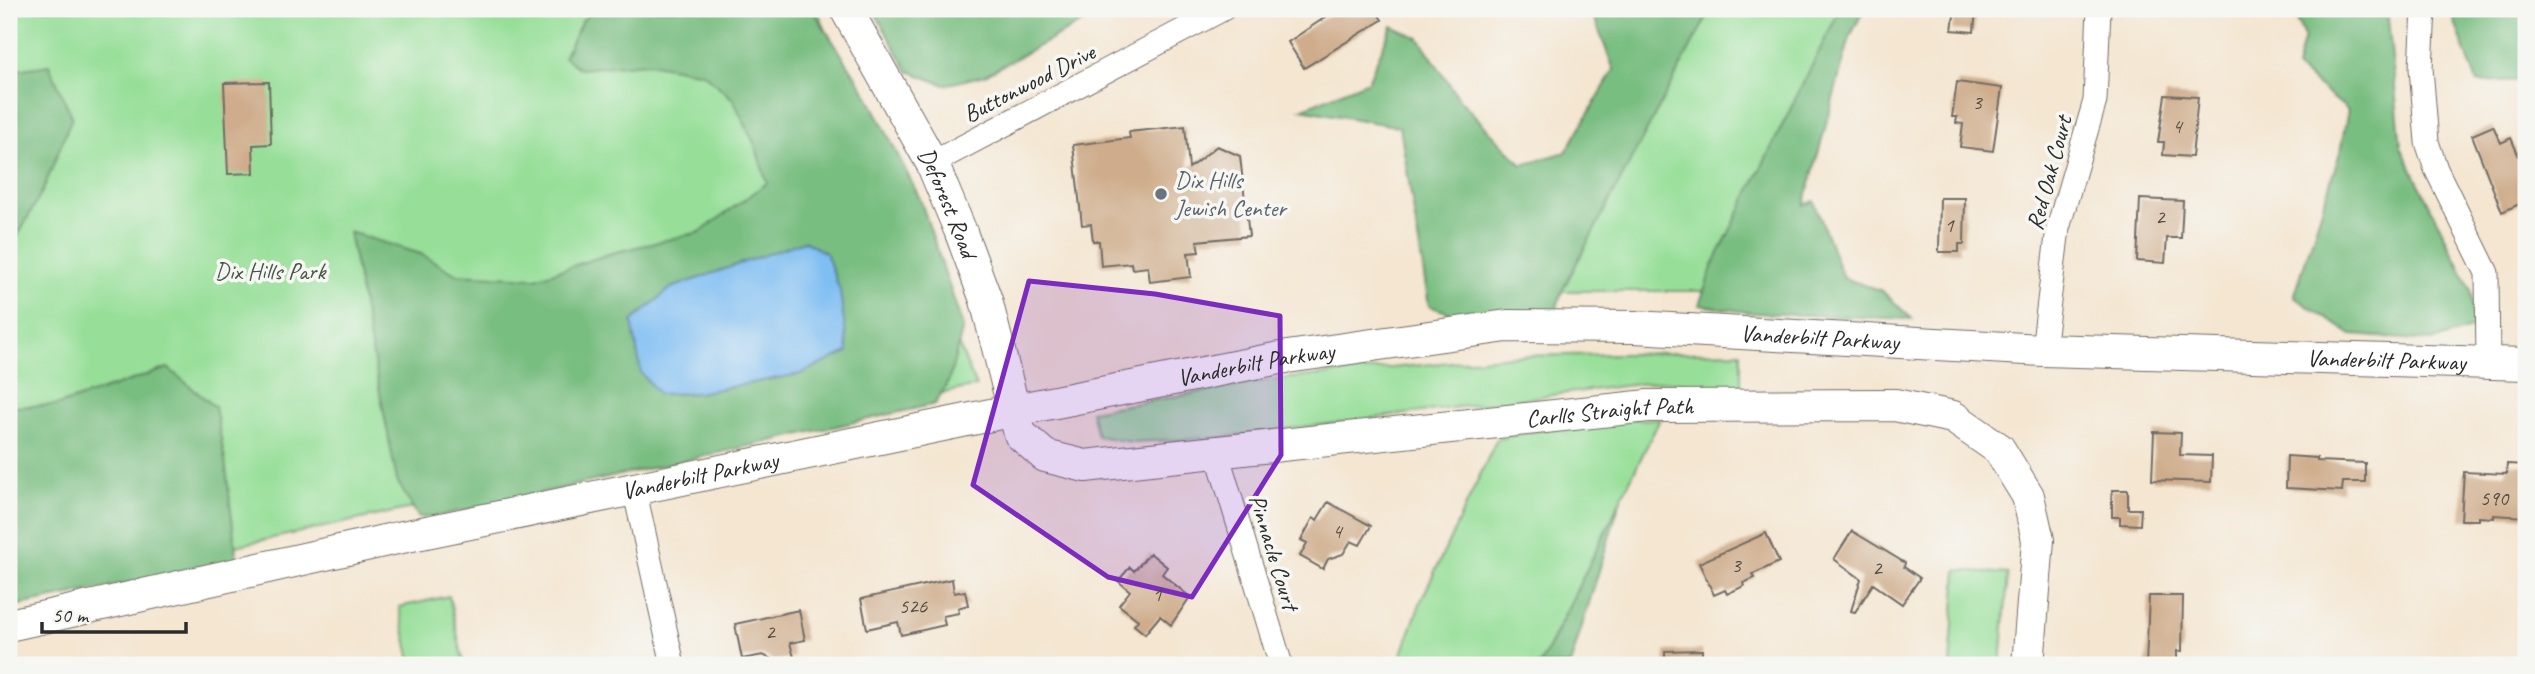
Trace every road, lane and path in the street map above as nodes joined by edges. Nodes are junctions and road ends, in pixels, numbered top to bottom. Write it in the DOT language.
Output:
graph roads {
  1 [pos="846,9"];
  2 [pos="1223,9"];
  3 [pos="2099,9"];
  4 [pos="2424,9"];
  5 [pos="932,163"];
  6 [pos="2043,350"];
  7 [pos="2488,363"];
  8 [pos="2526,363"];
  9 [pos="1015,410"];
  10 [pos="1217,453"];
  11 [pos="634,488"];
  12 [pos="9,625"];
  13 [pos="673,665"];
  14 [pos="1281,665"];
  15 [pos="2028,665"];
  1 -- 5 [label="main road, Deforest Road"];
  2 -- 5 [label="street, Buttonwood Drive"];
  3 -- 6 [label="street, Red Oak Court"];
  4 -- 7 [label="street"];
  5 -- 9 [label="main road, Deforest Road"];
  6 -- 7 [label="main road, Vanderbilt Parkway"];
  6 -- 9 [label="main road, Vanderbilt Parkway"];
  7 -- 8 [label="main road, Vanderbilt Parkway"];
  9 -- 10 [label="main road, Carlls Straight Path"];
  9 -- 11 [label="main road, Vanderbilt Parkway"];
  10 -- 14 [label="street, Pinnacle Court"];
  10 -- 15 [label="main road, Carlls Straight Path"];
  11 -- 12 [label="main road, Vanderbilt Parkway"];
  11 -- 13 [label="street"];
}
